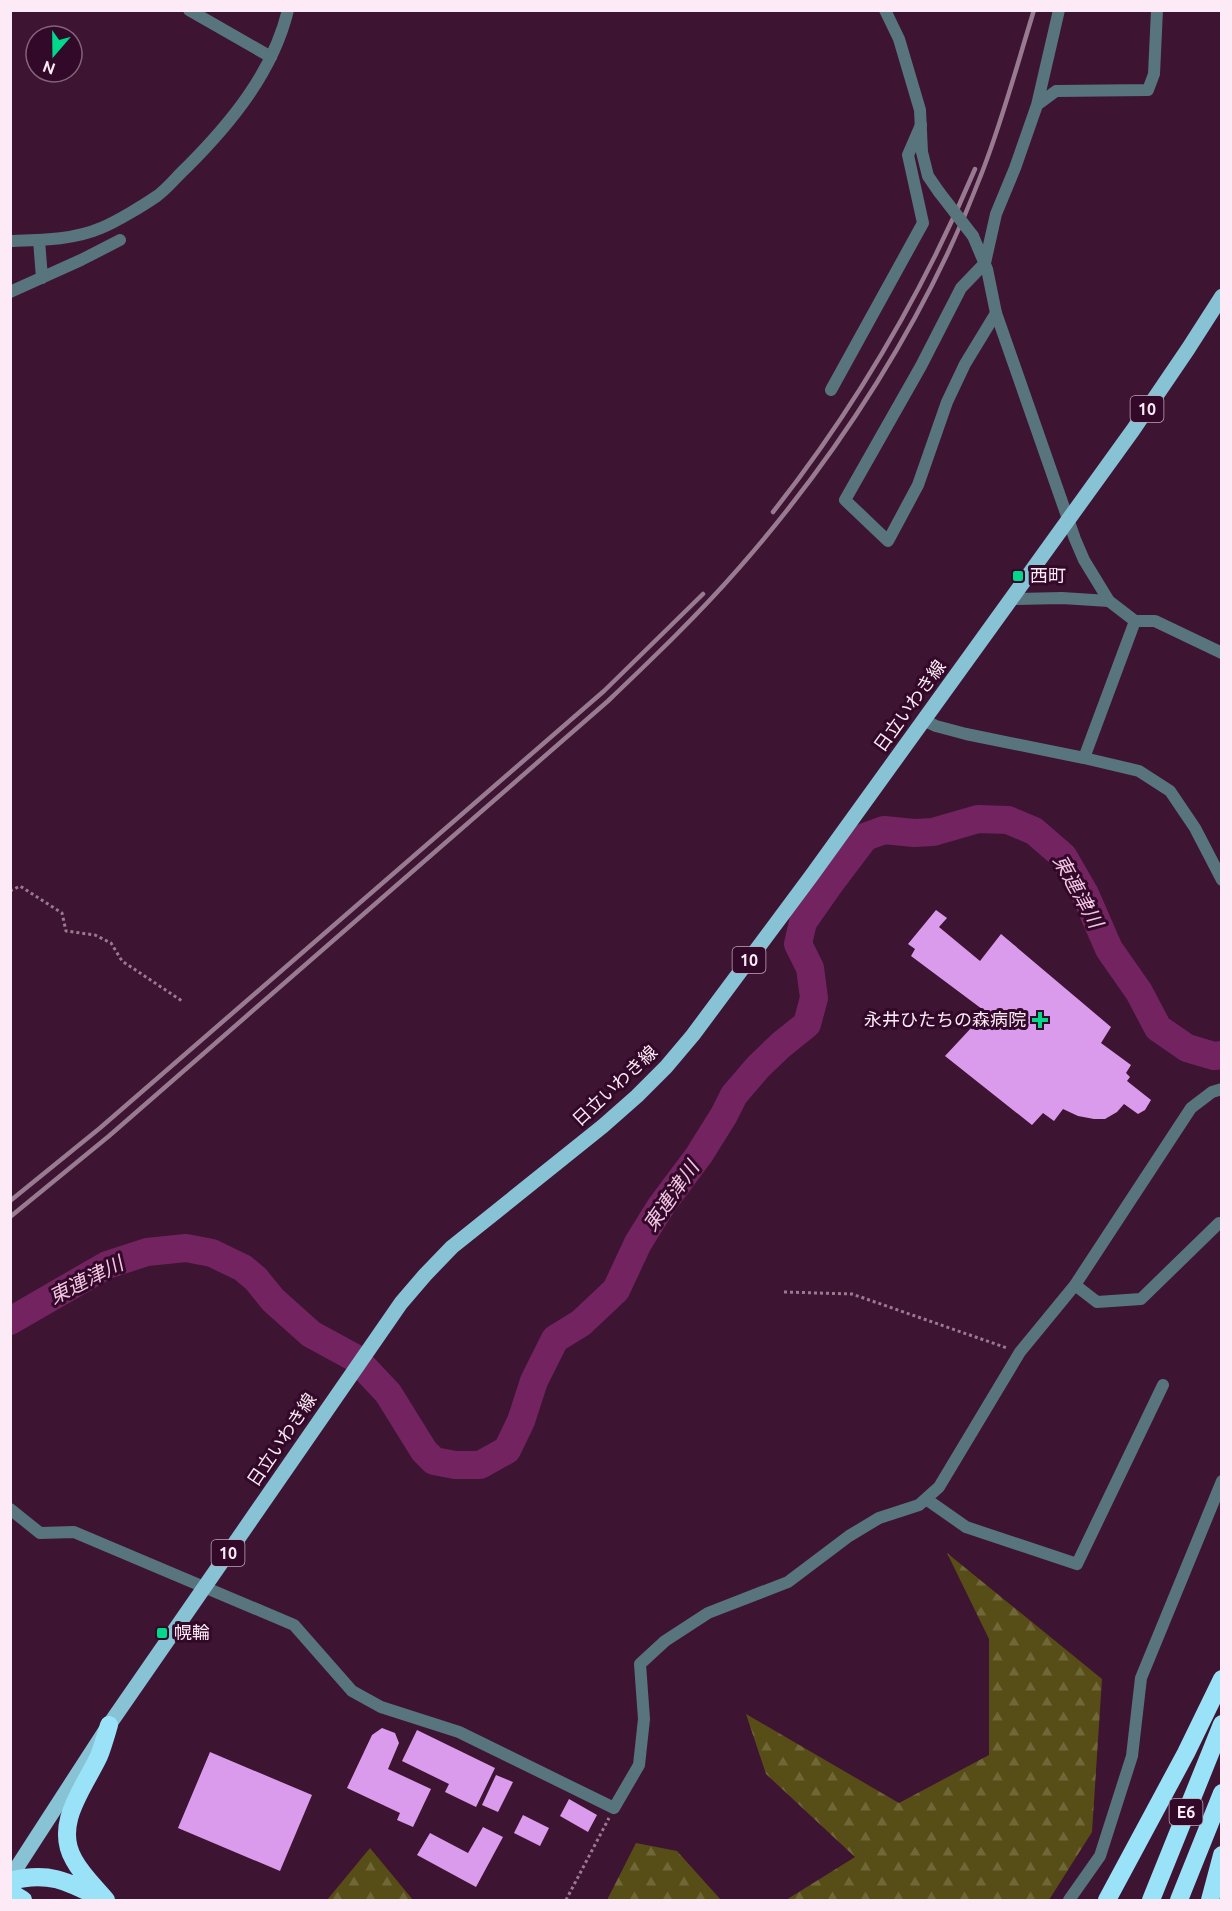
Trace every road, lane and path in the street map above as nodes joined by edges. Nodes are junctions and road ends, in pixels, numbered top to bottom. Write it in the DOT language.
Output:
graph roads {
  1 [pos="189,10"];
  2 [pos="288,10"];
  3 [pos="885,10"];
  4 [pos="1059,10"];
  5 [pos="1157,10"];
  6 [pos="271,57"];
  7 [pos="1037,105"];
  8 [pos="921,125"];
  9 [pos="10,240"];
  10 [pos="39,240"];
  11 [pos="120,240"];
  12 [pos="985,263"];
  13 [pos="42,278"];
  14 [pos="10,292"];
  15 [pos="1220,302"];
  16 [pos="996,313"];
  17 [pos="831,390"];
  18 [pos="1068,520"];
  19 [pos="1011,599"];
  20 [pos="1109,601"];
  21 [pos="1135,621"];
  22 [pos="1221,653"];
  23 [pos="923,720"];
  24 [pos="1084,758"];
  25 [pos="1217,859"];
  26 [pos="1221,880"];
  27 [pos="10,891"];
  28 [pos="182,1001"];
  29 [pos="1221,1089"];
  30 [pos="1221,1224"];
  31 [pos="1075,1285"];
  32 [pos="784,1292"];
  33 [pos="1020,1352"];
  34 [pos="1163,1385"];
  35 [pos="1221,1481"];
  36 [pos="926,1499"];
  37 [pos="10,1509"];
  38 [pos="204,1588"];
  39 [pos="1221,1679"];
  40 [pos="1221,1724"];
  41 [pos="109,1725"];
  42 [pos="1221,1793"];
  43 [pos="614,1808"];
  44 [pos="1221,1856"];
  45 [pos="10,1879"];
  46 [pos="10,1892"];
  47 [pos="23,1900"];
  48 [pos="105,1900"];
  49 [pos="566,1900"];
  50 [pos="1069,1900"];
  51 [pos="1107,1900"];
  52 [pos="1151,1900"];
  53 [pos="1179,1900"];
  54 [pos="1210,1900"];
  1 -- 6 [label="street"];
  2 -- 6 [label="street"];
  3 -- 8 [label="street"];
  4 -- 7 [label="street"];
  5 -- 7 [label="street"];
  6 -- 10 [label="street"];
  7 -- 12 [label="street"];
  8 -- 12 [label="street, bridge"];
  8 -- 17 [label="street"];
  9 -- 10 [label="street"];
  10 -- 13 [label="street"];
  11 -- 13 [label="street"];
  12 -- 16 [label="street"];
  12 -- 16 [label="street"];
  13 -- 14 [label="street"];
  15 -- 18 [label="main road, 日立いわき線 / 10"];
  16 -- 18 [label="street"];
  18 -- 19 [label="main road, 日立いわき線 / 10"];
  18 -- 20 [label="street"];
  19 -- 20 [label="street"];
  19 -- 23 [label="main road, 日立いわき線 / 10"];
  20 -- 21 [label="street"];
  21 -- 22 [label="street"];
  21 -- 24 [label="street"];
  23 -- 24 [label="street"];
  23 -- 38 [label="main road, 日立いわき線 / 10"];
  24 -- 25 [label="street"];
  25 -- 26 [label="street"];
  27 -- 28 [label="path"];
  29 -- 31 [label="street"];
  30 -- 31 [label="street"];
  31 -- 33 [label="street"];
  32 -- 33 [label="path"];
  33 -- 36 [label="street"];
  34 -- 36 [label="street"];
  35 -- 50 [label="street"];
  36 -- 43 [label="street"];
  37 -- 38 [label="street"];
  38 -- 41 [label="main road, 日立いわき線 / 10"];
  38 -- 43 [label="street"];
  39 -- 51 [label="highway"];
  40 -- 52 [label="highway, E6"];
  41 -- 45 [label="main road, 日立いわき線 / 10"];
  41 -- 48 [label="highway"];
  42 -- 53 [label="highway, E6"];
  43 -- 49 [label="path"];
  44 -- 54 [label="highway"];
  45 -- 48 [label="highway"];
  46 -- 47 [label="highway"];
}
